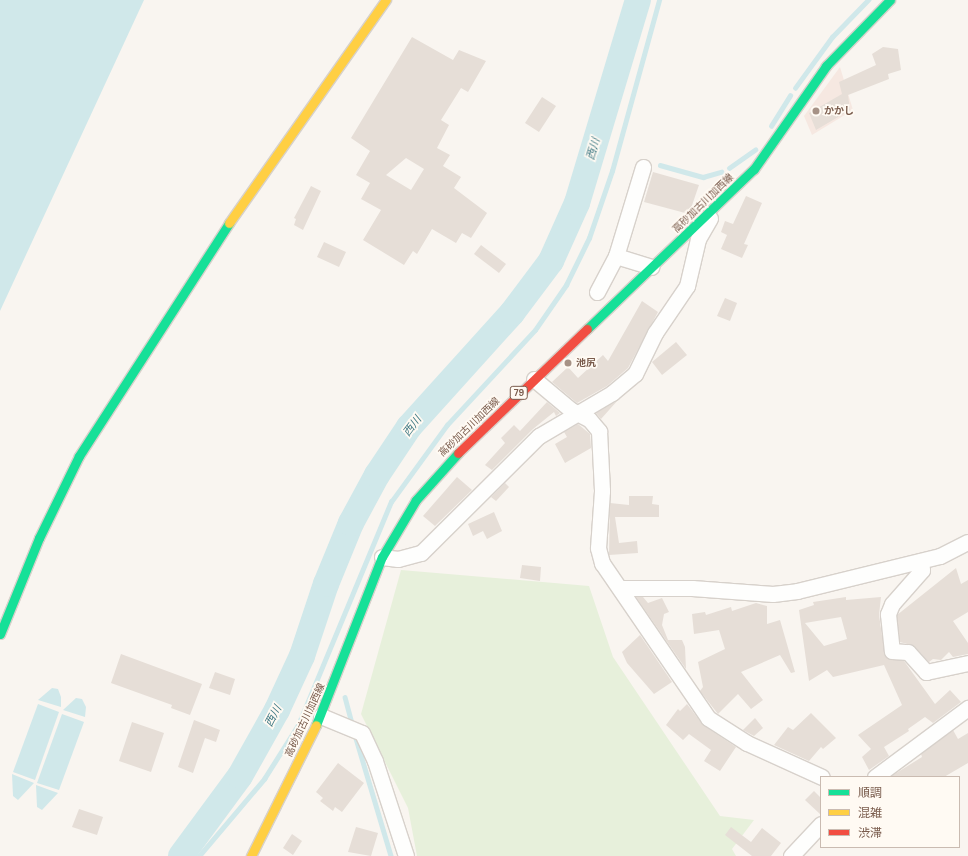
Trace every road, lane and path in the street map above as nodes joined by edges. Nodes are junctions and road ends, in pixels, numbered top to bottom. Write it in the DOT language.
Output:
graph roads {
  1 [pos="386,0"];
  2 [pos="890,0"];
  3 [pos="643,167"];
  4 [pos="720,202"];
  5 [pos="616,256"];
  6 [pos="651,267"];
  7 [pos="598,292"];
  8 [pos="534,379"];
  9 [pos="578,414"];
  10 [pos="968,542"];
  11 [pos="382,557"];
  12 [pos="921,561"];
  13 [pos="621,588"];
  14 [pos="0,634"];
  15 [pos="968,663"];
  16 [pos="968,708"];
  17 [pos="321,716"];
  18 [pos="820,776"];
  19 [pos="876,776"];
  20 [pos="820,825"];
  21 [pos="251,856"];
  22 [pos="406,856"];
  23 [pos="791,856"];
  1 -- 14 [label="main road"];
  2 -- 4 [label="main road, 高砂加古川加西線 / 79"];
  3 -- 5 [label="street"];
  4 -- 6 [label="main road, 高砂加古川加西線 / 79"];
  4 -- 9 [label="street"];
  5 -- 6 [label="street"];
  5 -- 7 [label="street"];
  6 -- 8 [label="main road, 高砂加古川加西線 / 79"];
  8 -- 9 [label="street"];
  8 -- 11 [label="main road, 高砂加古川加西線 / 79"];
  9 -- 11 [label="street"];
  9 -- 13 [label="street"];
  10 -- 12 [label="street"];
  11 -- 17 [label="main road, 高砂加古川加西線 / 79"];
  12 -- 13 [label="street"];
  12 -- 15 [label="street"];
  13 -- 18 [label="street"];
  16 -- 19 [label="street"];
  17 -- 21 [label="main road, 高砂加古川加西線 / 79"];
  17 -- 22 [label="street"];
  20 -- 23 [label="street"];
}
